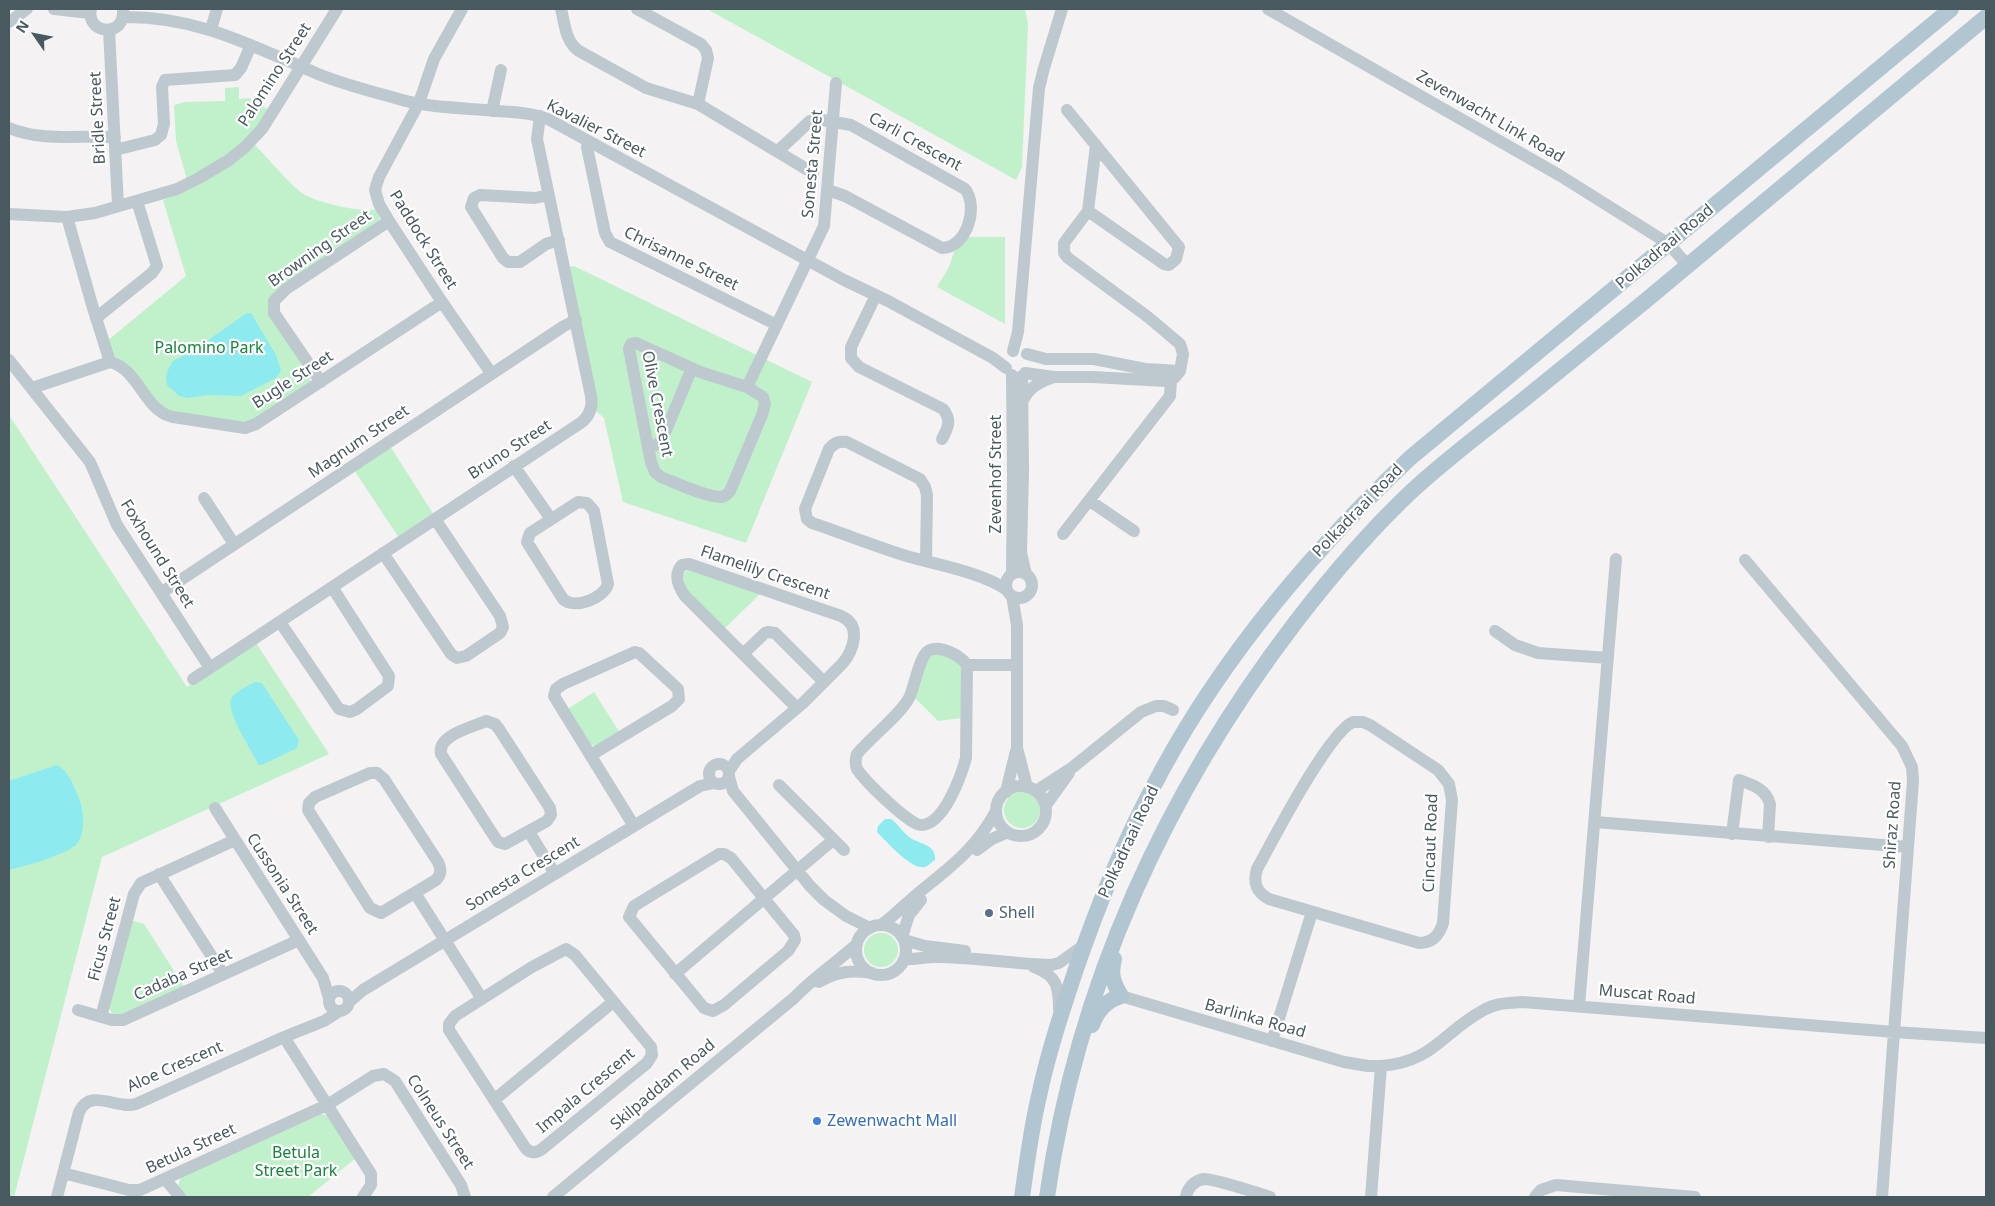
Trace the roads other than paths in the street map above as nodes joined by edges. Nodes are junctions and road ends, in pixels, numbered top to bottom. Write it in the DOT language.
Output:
graph roads {
  1 [pos="54,9"];
  2 [pos="217,9"];
  3 [pos="337,9"];
  4 [pos="462,9"];
  5 [pos="561,9"];
  6 [pos="637,9"];
  7 [pos="1062,9"];
  8 [pos="1268,9"];
  9 [pos="1951,9"];
  10 [pos="23,10"];
  11 [pos="90,11"];
  12 [pos="123,13"];
  13 [pos="171,14"];
  14 [pos="1986,17"];
  15 [pos="9,22"];
  16 [pos="211,29"];
  17 [pos="109,30"];
  18 [pos="251,45"];
  19 [pos="301,66"];
  20 [pos="502,70"];
  21 [pos="836,83"];
  22 [pos="418,103"];
  23 [pos="698,104"];
  24 [pos="492,110"];
  25 [pos="1067,110"];
  26 [pos="540,116"];
  27 [pos="833,122"];
  28 [pos="9,128"];
  29 [pos="589,142"];
  30 [pos="115,143"];
  31 [pos="1096,145"];
  32 [pos="778,151"];
  33 [pos="813,173"];
  34 [pos="828,190"];
  35 [pos="549,195"];
  36 [pos="137,201"];
  37 [pos="118,205"];
  38 [pos="1088,211"];
  39 [pos="9,214"];
  40 [pos="67,217"];
  41 [pos="389,221"];
  42 [pos="559,240"];
  43 [pos="1669,244"];
  44 [pos="808,261"];
  45 [pos="1688,266"];
  46 [pos="876,295"];
  47 [pos="442,302"];
  48 [pos="96,318"];
  49 [pos="576,320"];
  50 [pos="777,325"];
  51 [pos="9,360"];
  52 [pos="110,362"];
  53 [pos="1017,363"];
  54 [pos="692,368"];
  55 [pos="491,373"];
  56 [pos="1176,376"];
  57 [pos="1054,377"];
  58 [pos="321,382"];
  59 [pos="747,387"];
  60 [pos="32,388"];
  61 [pos="1021,404"];
  62 [pos="942,439"];
  63 [pos="648,448"];
  64 [pos="514,466"];
  65 [pos="204,498"];
  66 [pos="1090,501"];
  67 [pos="435,519"];
  68 [pos="550,519"];
  69 [pos="1134,531"];
  70 [pos="1064,534"];
  71 [pos="234,544"];
  72 [pos="383,554"];
  73 [pos="1616,559"];
  74 [pos="1745,560"];
  75 [pos="926,561"];
  76 [pos="1026,574"];
  77 [pos="1007,584"];
  78 [pos="332,587"];
  79 [pos="161,593"];
  80 [pos="1025,596"];
  81 [pos="280,622"];
  82 [pos="1017,624"];
  83 [pos="1495,631"];
  84 [pos="744,654"];
  85 [pos="1608,658"];
  86 [pos="967,665"];
  87 [pos="1016,665"];
  88 [pos="210,668"];
  89 [pos="192,679"];
  90 [pos="824,682"];
  91 [pos="797,708"];
  92 [pos="1173,710"];
  93 [pos="1017,748"];
  94 [pos="591,756"];
  95 [pos="1073,766"];
  96 [pos="721,775"];
  97 [pos="779,785"];
  98 [pos="1031,789"];
  99 [pos="1006,792"];
  100 [pos="1046,805"];
  101 [pos="215,808"];
  102 [pos="996,811"];
  103 [pos="1594,822"];
  104 [pos="634,826"];
  105 [pos="529,832"];
  106 [pos="1008,832"];
  107 [pos="1732,834"];
  108 [pos="1768,837"];
  109 [pos="235,840"];
  110 [pos="833,840"];
  111 [pos="1908,847"];
  112 [pos="844,850"];
  113 [pos="798,870"];
  114 [pos="159,874"];
  115 [pos="554,874"];
  116 [pos="415,893"];
  117 [pos="1131,897"];
  118 [pos="764,899"];
  119 [pos="1312,912"];
  120 [pos="846,916"];
  121 [pos="876,927"];
  122 [pos="903,938"];
  123 [pos="299,940"];
  124 [pos="446,940"];
  125 [pos="858,942"];
  126 [pos="1084,945"];
  127 [pos="904,959"];
  128 [pos="993,960"];
  129 [pos="1025,964"];
  130 [pos="872,973"];
  131 [pos="223,974"];
  132 [pos="676,974"];
  133 [pos="1121,996"];
  134 [pos="794,998"];
  135 [pos="482,999"];
  136 [pos="338,1001"];
  137 [pos="613,1002"];
  138 [pos="1579,1006"];
  139 [pos="78,1010"];
  140 [pos="101,1017"];
  141 [pos="1057,1027"];
  142 [pos="1894,1032"];
  143 [pos="284,1037"];
  144 [pos="1986,1038"];
  145 [pos="1272,1041"];
  146 [pos="1381,1066"];
  147 [pos="1067,1092"];
  148 [pos="494,1100"];
  149 [pos="327,1105"];
  150 [pos="63,1173"];
  151 [pos="165,1179"];
  152 [pos="57,1197"];
  153 [pos="180,1197"];
  154 [pos="364,1197"];
  155 [pos="466,1197"];
  156 [pos="554,1197"];
  157 [pos="1022,1197"];
  158 [pos="1047,1197"];
  159 [pos="1186,1197"];
  160 [pos="1270,1197"];
  161 [pos="1371,1197"];
  162 [pos="1535,1197"];
  163 [pos="1695,1197"];
  164 [pos="1882,1197"];
  1 -- 11 [label="street"];
  2 -- 16 [label="street"];
  3 -- 19 [label="street, Palomino Street"];
  4 -- 22 [label="street, Paddock Street"];
  5 -- 23 [label="street"];
  6 -- 23 [label="street"];
  7 -- 53 [label="street"];
  8 -- 43 [label="street, Zevenwacht Link Road"];
  9 -- 43 [label="main road, Polkadraai Road"];
  10 -- 15 [label="street"];
  11 -- 17 [label="street"];
  12 -- 13 [label="street, Kavalier Street"];
  12 -- 17 [label="street"];
  13 -- 16 [label="street, Kavalier Street"];
  14 -- 45 [label="main road, Polkadraai Road"];
  16 -- 18 [label="street, Kavalier Street"];
  17 -- 30 [label="street, Bridle Street"];
  18 -- 19 [label="street, Kavalier Street"];
  18 -- 30 [label="street"];
  19 -- 22 [label="street, Kavalier Street"];
  19 -- 36 [label="street, Palomino Street"];
  20 -- 24 [label="street"];
  21 -- 27 [label="street, Sonesta Street"];
  22 -- 24 [label="street, Kavalier Street"];
  22 -- 41 [label="street, Paddock Street"];
  23 -- 32 [label="street"];
  24 -- 26 [label="street, Kavalier Street"];
  25 -- 31 [label="street"];
  26 -- 29 [label="street, Kavalier Street"];
  26 -- 35 [label="street, Bruno Street"];
  27 -- 32 [label="street, Carli Crescent"];
  27 -- 34 [label="street, Sonesta Street"];
  27 -- 34 [label="street, Carli Crescent"];
  28 -- 30 [label="street"];
  29 -- 44 [label="street, Kavalier Street"];
  29 -- 50 [label="street, Chrisanne Street"];
  30 -- 37 [label="street, Bridle Street"];
  31 -- 38 [label="street"];
  31 -- 38 [label="street"];
  32 -- 33 [label="street"];
  34 -- 44 [label="street, Sonesta Street"];
  35 -- 42 [label="street, Bruno Street"];
  35 -- 42 [label="street"];
  36 -- 37 [label="street, Palomino Street"];
  36 -- 48 [label="street"];
  37 -- 40 [label="street, Palomino Street"];
  38 -- 56 [label="street"];
  39 -- 40 [label="street, Palomino Street"];
  40 -- 48 [label="street"];
  41 -- 47 [label="street, Paddock Street"];
  41 -- 58 [label="street, Browning Street"];
  42 -- 49 [label="street, Bruno Street"];
  43 -- 45 [label="street, Zevenwacht Link Road"];
  43 -- 126 [label="main road, Polkadraai Road"];
  44 -- 46 [label="street, Kavalier Street"];
  44 -- 50 [label="street, Sonesta Street"];
  45 -- 117 [label="main road, Polkadraai Road"];
  46 -- 53 [label="street, Kavalier Street"];
  46 -- 62 [label="street"];
  47 -- 55 [label="street, Paddock Street"];
  47 -- 58 [label="street, Bugle Street"];
  48 -- 52 [label="street"];
  49 -- 55 [label="street, Magnum Street"];
  49 -- 64 [label="street, Bruno Street"];
  50 -- 59 [label="street, Sonesta Street"];
  51 -- 60 [label="street, Foxhound Street"];
  52 -- 58 [label="street, Bugle Street"];
  52 -- 60 [label="street"];
  53 -- 56 [label="street"];
  53 -- 57 [label="street"];
  53 -- 61 [label="street, Zevenhof Street"];
  53 -- 77 [label="street, Zevenhof Street"];
  54 -- 59 [label="street, Olive Crescent"];
  54 -- 63 [label="street"];
  54 -- 63 [label="street, Olive Crescent"];
  55 -- 71 [label="street, Magnum Street"];
  56 -- 57 [label="street"];
  56 -- 66 [label="street"];
  57 -- 61 [label="street"];
  59 -- 63 [label="street, Olive Crescent"];
  60 -- 79 [label="street, Foxhound Street"];
  61 -- 76 [label="street, Zevenhof Street"];
  64 -- 67 [label="street, Bruno Street"];
  64 -- 68 [label="street"];
  65 -- 71 [label="street"];
  66 -- 69 [label="street"];
  66 -- 70 [label="street"];
  67 -- 72 [label="street, Bruno Street"];
  67 -- 72 [label="street"];
  68 -- 68 [label="street"];
  71 -- 79 [label="street, Magnum Street"];
  72 -- 78 [label="street, Bruno Street"];
  73 -- 85 [label="street"];
  74 -- 111 [label="street, Shiraz Road"];
  75 -- 75 [label="street"];
  75 -- 77 [label="street"];
  76 -- 77 [label="street"];
  76 -- 80 [label="street, Zevenhof Street"];
  77 -- 80 [label="street"];
  77 -- 82 [label="street, Zevenhof Street"];
  78 -- 81 [label="street, Bruno Street"];
  78 -- 81 [label="street"];
  79 -- 88 [label="street, Foxhound Street"];
  80 -- 82 [label="street, Zevenhof Street"];
  81 -- 88 [label="street, Bruno Street"];
  82 -- 87 [label="street, Zevenhof Street"];
  83 -- 85 [label="street"];
  84 -- 90 [label="street"];
  84 -- 90 [label="street, Flamelily Crescent"];
  84 -- 91 [label="street, Flamelily Crescent"];
  85 -- 103 [label="street"];
  86 -- 86 [label="street"];
  86 -- 87 [label="street"];
  87 -- 93 [label="street, Zevenhof Street"];
  88 -- 89 [label="street, Bruno Street"];
  90 -- 91 [label="street, Flamelily Crescent"];
  91 -- 96 [label="street, Sonesta Crescent"];
  92 -- 95 [label="street"];
  93 -- 98 [label="street, Zevenhof Street"];
  93 -- 99 [label="street, Zevenhof Street"];
  94 -- 94 [label="street"];
  94 -- 104 [label="street"];
  95 -- 98 [label="street"];
  95 -- 100 [label="street"];
  96 -- 104 [label="street, Sonesta Crescent"];
  96 -- 113 [label="street"];
  97 -- 110 [label="street"];
  98 -- 99 [label="street"];
  98 -- 100 [label="street"];
  99 -- 102 [label="street"];
  100 -- 106 [label="street"];
  101 -- 109 [label="street, Cussonia Street"];
  102 -- 106 [label="street"];
  102 -- 121 [label="street"];
  103 -- 107 [label="street"];
  103 -- 138 [label="street"];
  104 -- 115 [label="street, Sonesta Crescent"];
  105 -- 105 [label="street"];
  105 -- 115 [label="street"];
  106 -- 122 [label="street"];
  107 -- 108 [label="street"];
  107 -- 108 [label="street"];
  108 -- 111 [label="street"];
  109 -- 114 [label="street, Ficus Street"];
  109 -- 123 [label="street, Cussonia Street"];
  110 -- 112 [label="street"];
  110 -- 113 [label="street"];
  111 -- 142 [label="street, Shiraz Road"];
  113 -- 118 [label="street"];
  113 -- 120 [label="street"];
  114 -- 131 [label="street"];
  114 -- 140 [label="street, Ficus Street"];
  115 -- 124 [label="street, Sonesta Crescent"];
  116 -- 116 [label="street"];
  116 -- 124 [label="street"];
  117 -- 133 [label="main road"];
  117 -- 147 [label="main road, Polkadraai Road"];
  118 -- 132 [label="street"];
  118 -- 132 [label="street"];
  118 -- 132 [label="street"];
  119 -- 119 [label="street, Cincaut Road"];
  119 -- 145 [label="street"];
  120 -- 121 [label="street"];
  120 -- 125 [label="street"];
  121 -- 122 [label="street"];
  121 -- 125 [label="street"];
  122 -- 127 [label="street"];
  122 -- 128 [label="street"];
  123 -- 131 [label="street, Cadaba Street"];
  123 -- 136 [label="street, Cussonia Street"];
  124 -- 135 [label="street"];
  124 -- 136 [label="street, Sonesta Crescent"];
  125 -- 130 [label="street"];
  125 -- 134 [label="street, Skilpaddam Road"];
  126 -- 129 [label="street"];
  126 -- 141 [label="main road, Polkadraai Road"];
  127 -- 128 [label="street"];
  127 -- 130 [label="street"];
  128 -- 129 [label="street"];
  129 -- 141 [label="street"];
  130 -- 134 [label="street, Skilpaddam Road"];
  131 -- 140 [label="street, Cadaba Street"];
  133 -- 145 [label="street, Barlinka Road"];
  133 -- 147 [label="main road"];
  134 -- 156 [label="street, Skilpaddam Road"];
  135 -- 137 [label="street, Impala Crescent"];
  135 -- 148 [label="street, Impala Crescent"];
  136 -- 143 [label="street, Aloe Crescent"];
  137 -- 148 [label="street"];
  137 -- 148 [label="street, Impala Crescent"];
  138 -- 142 [label="street, Muscat Road"];
  138 -- 146 [label="street, Muscat Road"];
  139 -- 140 [label="street, Cadaba Street"];
  141 -- 157 [label="main road, Polkadraai Road"];
  142 -- 144 [label="street, Muscat Road"];
  142 -- 164 [label="street"];
  143 -- 149 [label="street"];
  143 -- 150 [label="street, Aloe Crescent"];
  145 -- 146 [label="street, Barlinka Road"];
  146 -- 161 [label="street"];
  147 -- 158 [label="main road, Polkadraai Road"];
  149 -- 151 [label="street, Betula Street"];
  149 -- 154 [label="street"];
  149 -- 155 [label="street, Colneus Street"];
  150 -- 151 [label="street, Betula Street"];
  150 -- 152 [label="street, Aloe Crescent"];
  151 -- 153 [label="street"];
  159 -- 160 [label="street"];
  162 -- 163 [label="street"];
}
